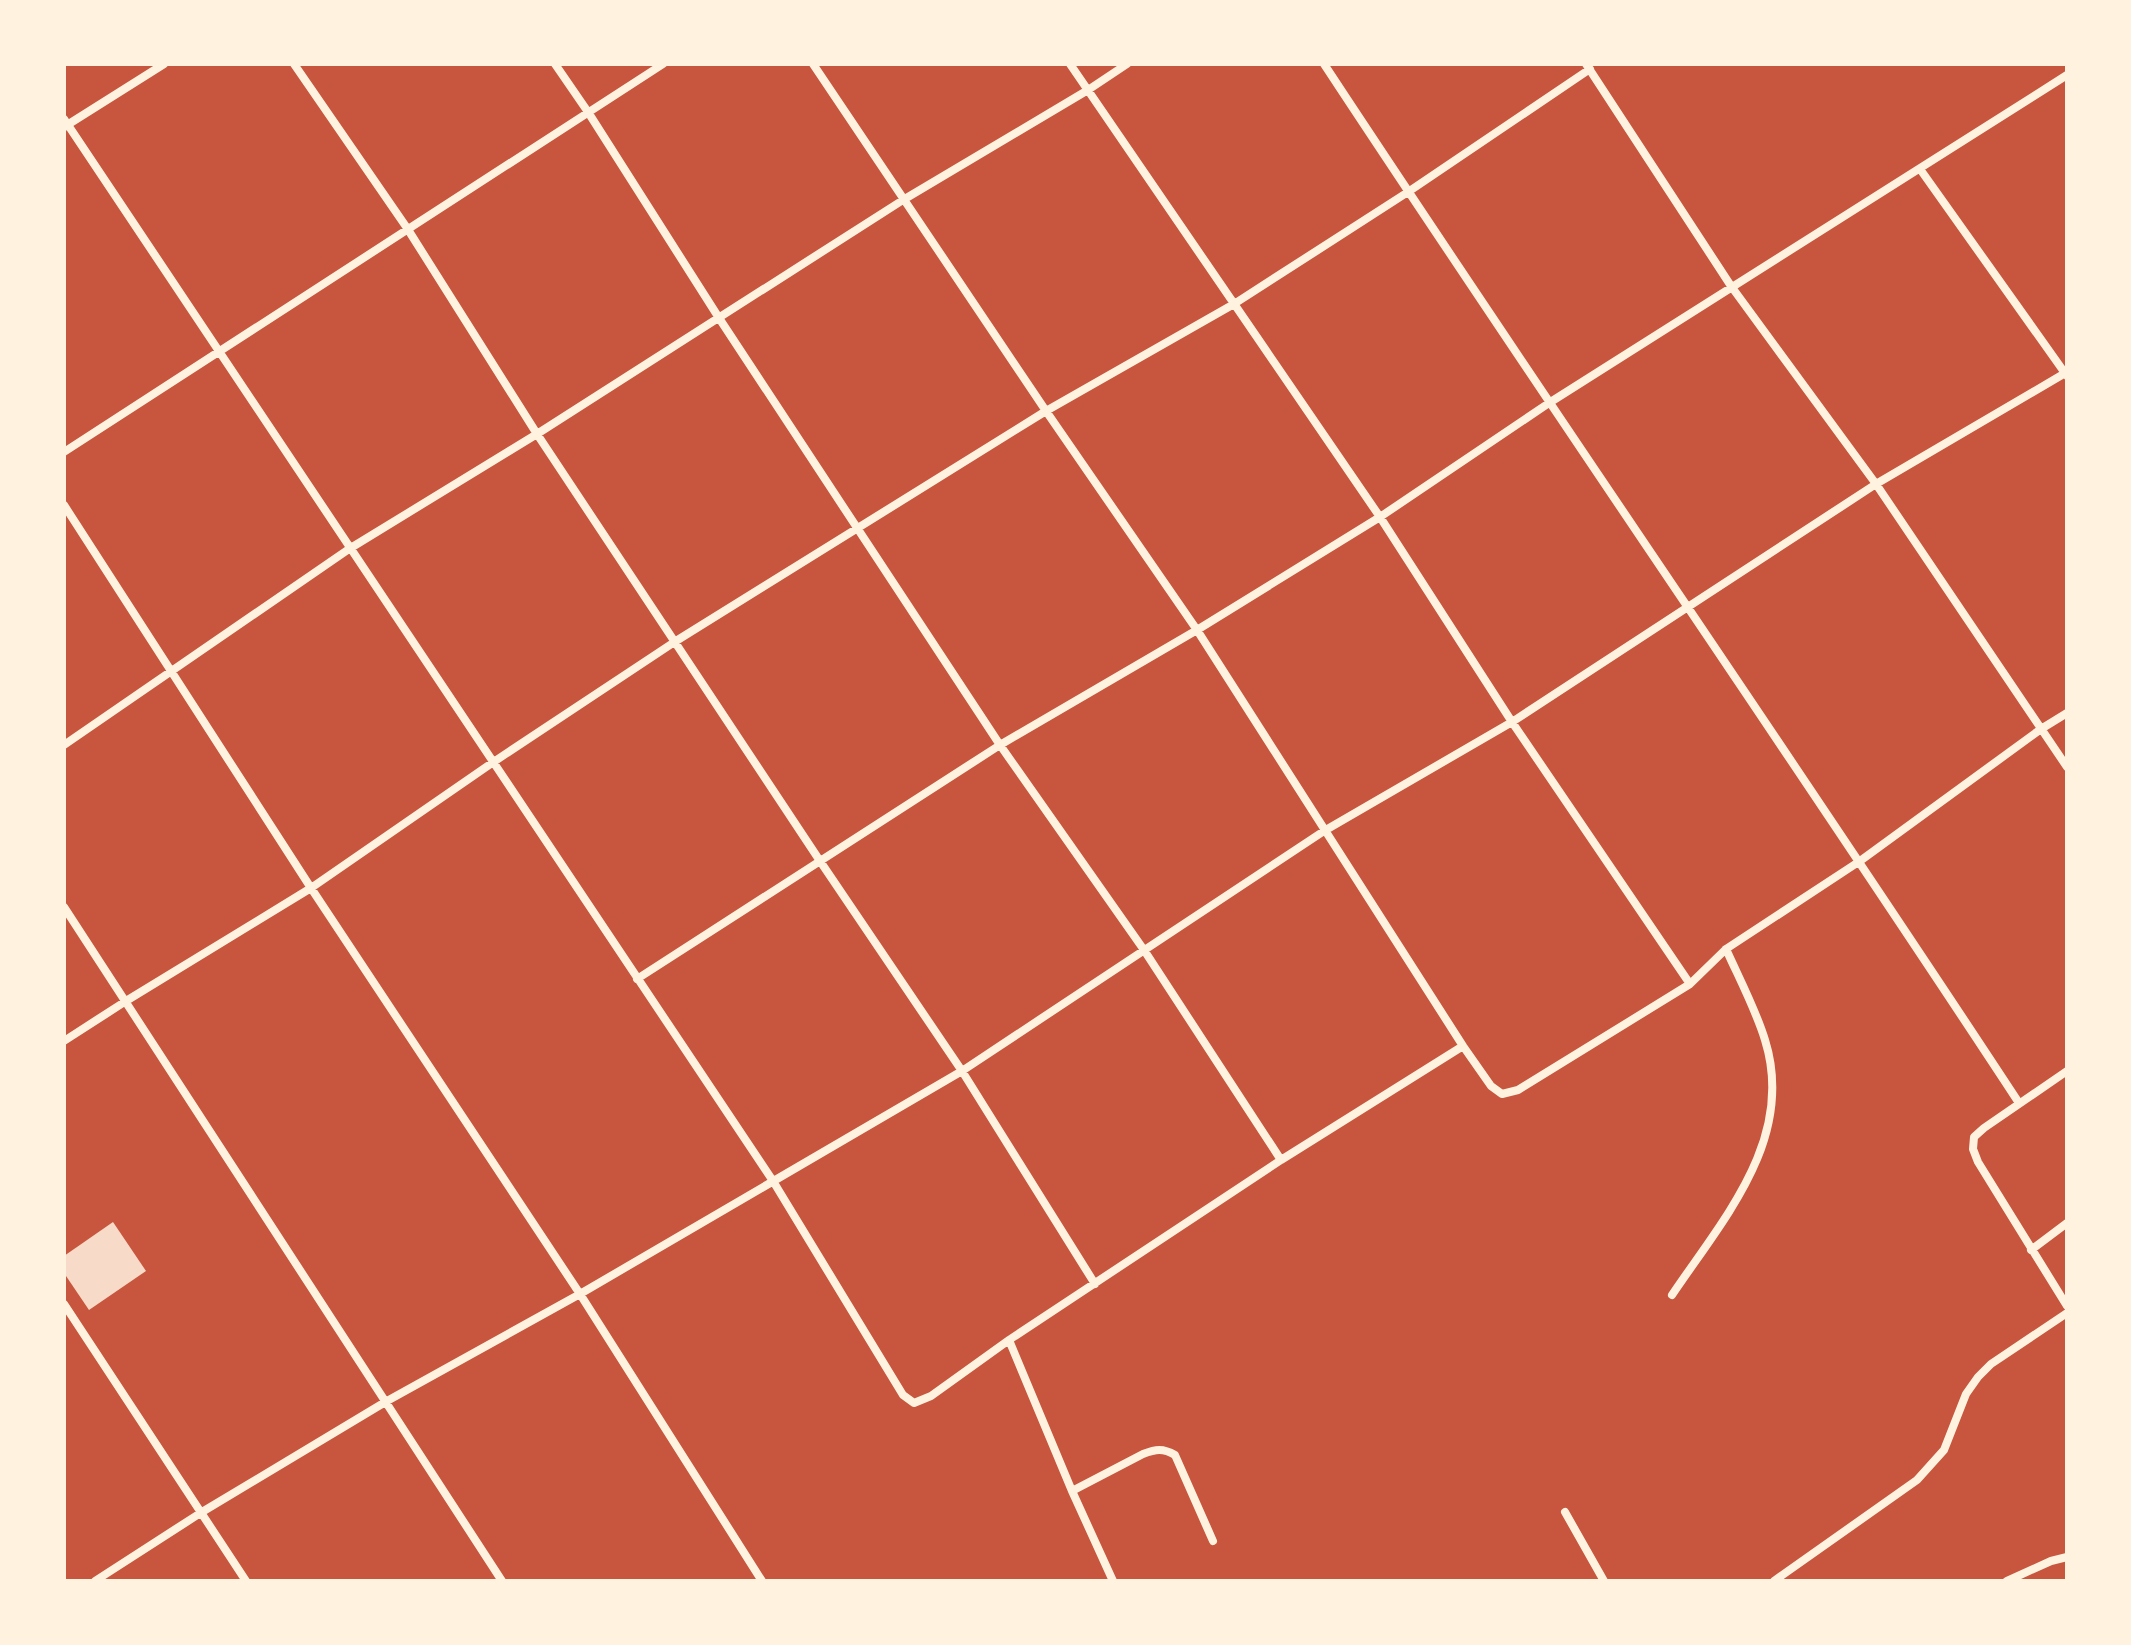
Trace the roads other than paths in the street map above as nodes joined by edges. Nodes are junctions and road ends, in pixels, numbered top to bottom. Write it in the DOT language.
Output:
graph roads {
  1 [pos="164,64"];
  2 [pos="294,64"];
  3 [pos="555,64"];
  4 [pos="663,64"];
  5 [pos="813,64"];
  6 [pos="1070,64"];
  7 [pos="1127,64"];
  8 [pos="1324,64"];
  9 [pos="1588,66"];
  10 [pos="2067,75"];
  11 [pos="1088,90"];
  12 [pos="588,112"];
  13 [pos="65,124"];
  14 [pos="1920,169"];
  15 [pos="1408,192"];
  16 [pos="903,200"];
  17 [pos="407,228"];
  18 [pos="1731,286"];
  19 [pos="1234,304"];
  20 [pos="719,318"];
  21 [pos="219,353"];
  22 [pos="2066,374"];
  23 [pos="1549,403"];
  24 [pos="1046,411"];
  25 [pos="537,434"];
  26 [pos="64,452"];
  27 [pos="1876,484"];
  28 [pos="64,505"];
  29 [pos="1380,517"];
  30 [pos="858,527"];
  31 [pos="349,549"];
  32 [pos="1688,608"];
  33 [pos="1197,630"];
  34 [pos="676,641"];
  35 [pos="170,670"];
  36 [pos="2067,713"];
  37 [pos="1512,722"];
  38 [pos="2041,729"];
  39 [pos="64,745"];
  40 [pos="1000,745"];
  41 [pos="492,763"];
  42 [pos="2067,767"];
  43 [pos="1324,831"];
  44 [pos="820,861"];
  45 [pos="1860,861"];
  46 [pos="311,888"];
  47 [pos="64,907"];
  48 [pos="1726,949"];
  49 [pos="1144,950"];
  50 [pos="637,979"];
  51 [pos="1690,984"];
  52 [pos="126,1001"];
  53 [pos="64,1041"];
  54 [pos="1463,1046"];
  55 [pos="962,1071"];
  56 [pos="2067,1071"];
  57 [pos="2019,1103"];
  58 [pos="1281,1160"];
  59 [pos="773,1181"];
  60 [pos="2067,1223"];
  61 [pos="2031,1250"];
  62 [pos="1095,1284"];
  63 [pos="580,1294"];
  64 [pos="1672,1295"];
  65 [pos="64,1304"];
  66 [pos="2067,1306"];
  67 [pos="2067,1313"];
  68 [pos="1009,1340"];
  69 [pos="387,1401"];
  70 [pos="1072,1491"];
  71 [pos="202,1512"];
  72 [pos="1565,1512"];
  73 [pos="1213,1541"];
  74 [pos="2067,1557"];
  75 [pos="95,1581"];
  76 [pos="246,1581"];
  77 [pos="502,1581"];
  78 [pos="762,1581"];
  79 [pos="1113,1581"];
  80 [pos="1604,1581"];
  81 [pos="1774,1581"];
  82 [pos="2007,1581"];
  1 -- 13 [label="street"];
  2 -- 17 [label="street"];
  3 -- 12 [label="street"];
  4 -- 12 [label="street"];
  5 -- 16 [label="street"];
  6 -- 11 [label="street"];
  7 -- 11 [label="street"];
  8 -- 15 [label="street"];
  9 -- 15 [label="street"];
  9 -- 18 [label="street"];
  10 -- 14 [label="street"];
  11 -- 16 [label="street"];
  11 -- 19 [label="street"];
  12 -- 17 [label="street"];
  12 -- 20 [label="street"];
  13 -- 21 [label="street"];
  14 -- 18 [label="street"];
  14 -- 22 [label="street"];
  15 -- 19 [label="street"];
  15 -- 23 [label="street"];
  16 -- 20 [label="street"];
  16 -- 24 [label="street"];
  17 -- 21 [label="street"];
  17 -- 25 [label="street"];
  18 -- 23 [label="street"];
  18 -- 27 [label="street"];
  19 -- 24 [label="street"];
  19 -- 29 [label="street"];
  20 -- 25 [label="street"];
  20 -- 30 [label="street"];
  21 -- 26 [label="street"];
  21 -- 31 [label="street"];
  22 -- 27 [label="street"];
  23 -- 29 [label="street"];
  23 -- 32 [label="street"];
  24 -- 30 [label="street"];
  24 -- 33 [label="street"];
  25 -- 31 [label="street"];
  25 -- 34 [label="street"];
  27 -- 32 [label="street"];
  27 -- 38 [label="street"];
  28 -- 35 [label="street"];
  29 -- 33 [label="street"];
  29 -- 37 [label="street"];
  30 -- 34 [label="street"];
  30 -- 40 [label="street"];
  31 -- 35 [label="street"];
  31 -- 41 [label="street"];
  32 -- 37 [label="street"];
  32 -- 45 [label="street"];
  33 -- 40 [label="street"];
  33 -- 43 [label="street"];
  34 -- 41 [label="street"];
  34 -- 44 [label="street"];
  35 -- 39 [label="street"];
  35 -- 46 [label="street"];
  36 -- 38 [label="street"];
  37 -- 43 [label="street"];
  37 -- 51 [label="street"];
  38 -- 42 [label="street"];
  38 -- 45 [label="street"];
  40 -- 44 [label="street"];
  40 -- 49 [label="street"];
  41 -- 46 [label="street"];
  41 -- 50 [label="street"];
  43 -- 49 [label="street"];
  43 -- 54 [label="street"];
  44 -- 50 [label="street"];
  44 -- 55 [label="street"];
  45 -- 48 [label="street"];
  45 -- 57 [label="street"];
  46 -- 52 [label="street"];
  46 -- 63 [label="street"];
  47 -- 52 [label="street"];
  48 -- 51 [label="street"];
  48 -- 64 [label="street"];
  49 -- 55 [label="street"];
  49 -- 58 [label="street"];
  50 -- 59 [label="street"];
  51 -- 54 [label="street"];
  52 -- 53 [label="street"];
  52 -- 69 [label="street"];
  54 -- 58 [label="street"];
  55 -- 59 [label="street"];
  55 -- 62 [label="street"];
  56 -- 57 [label="street"];
  57 -- 61 [label="street"];
  58 -- 62 [label="street"];
  59 -- 63 [label="street"];
  59 -- 68 [label="street"];
  60 -- 61 [label="street"];
  61 -- 66 [label="street"];
  62 -- 68 [label="street"];
  63 -- 69 [label="street"];
  63 -- 78 [label="street"];
  65 -- 71 [label="street"];
  67 -- 81 [label="street"];
  68 -- 70 [label="street"];
  69 -- 71 [label="street"];
  69 -- 77 [label="street"];
  70 -- 73 [label="street"];
  70 -- 79 [label="street"];
  71 -- 75 [label="street"];
  71 -- 76 [label="street"];
  72 -- 80 [label="street"];
  74 -- 82 [label="street"];
}
